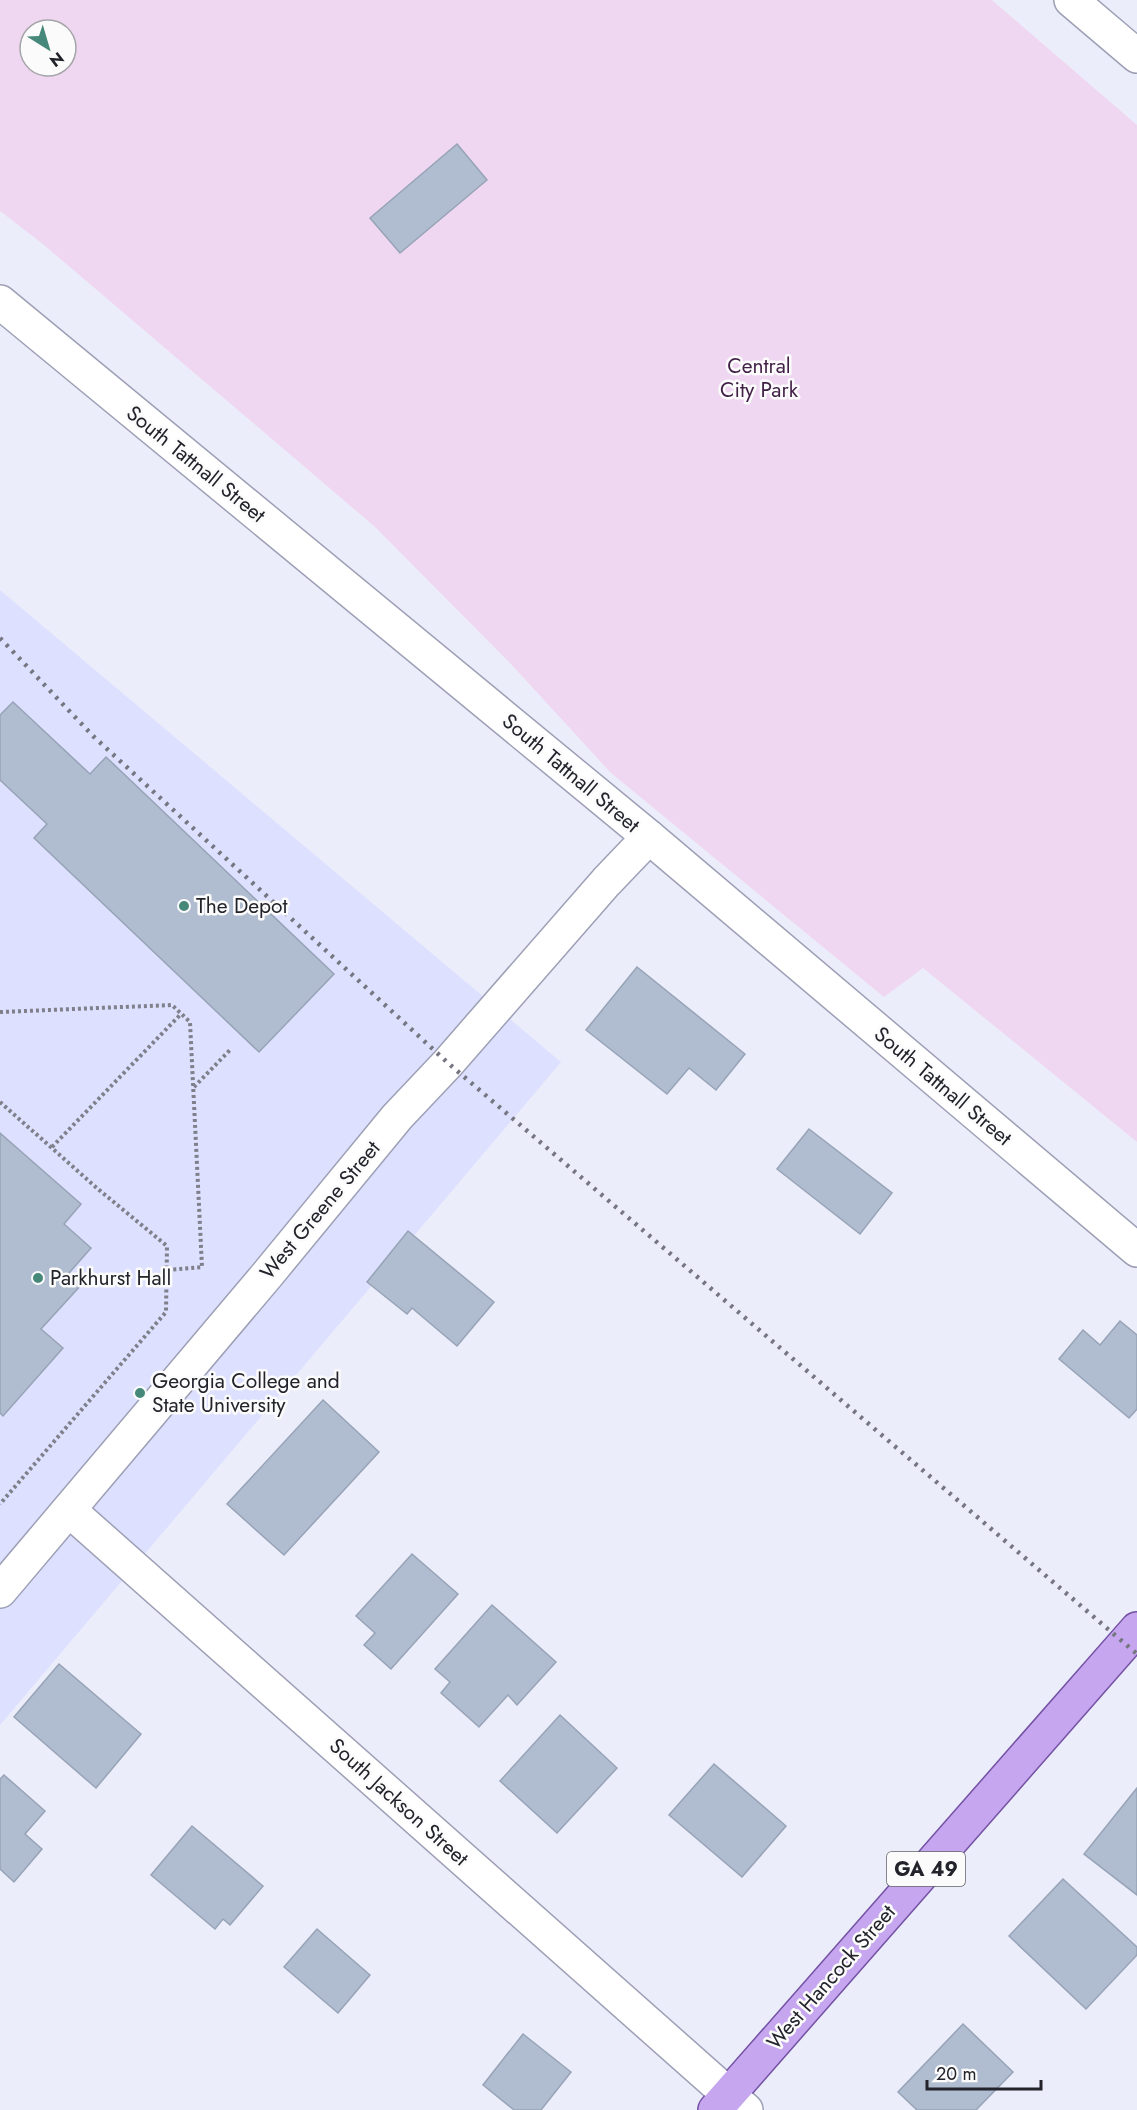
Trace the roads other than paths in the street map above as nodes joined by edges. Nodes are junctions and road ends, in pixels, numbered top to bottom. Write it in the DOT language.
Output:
graph roads {
  1 [pos="1071,0"];
  2 [pos="1137,56"];
  3 [pos="0,302"];
  4 [pos="649,837"];
  5 [pos="1137,1250"];
  6 [pos="69,1510"];
  7 [pos="0,1591"];
  8 [pos="1137,1629"];
  9 [pos="730,2105"];
  1 -- 2 [label="street"];
  3 -- 4 [label="street, South Tattnall Street"];
  4 -- 5 [label="street, South Tattnall Street"];
  4 -- 6 [label="street, West Greene Street"];
  6 -- 7 [label="street, West Greene Street"];
  6 -- 9 [label="street, South Jackson Street"];
  8 -- 9 [label="main road, West Hancock Street / GA 49"];
}
